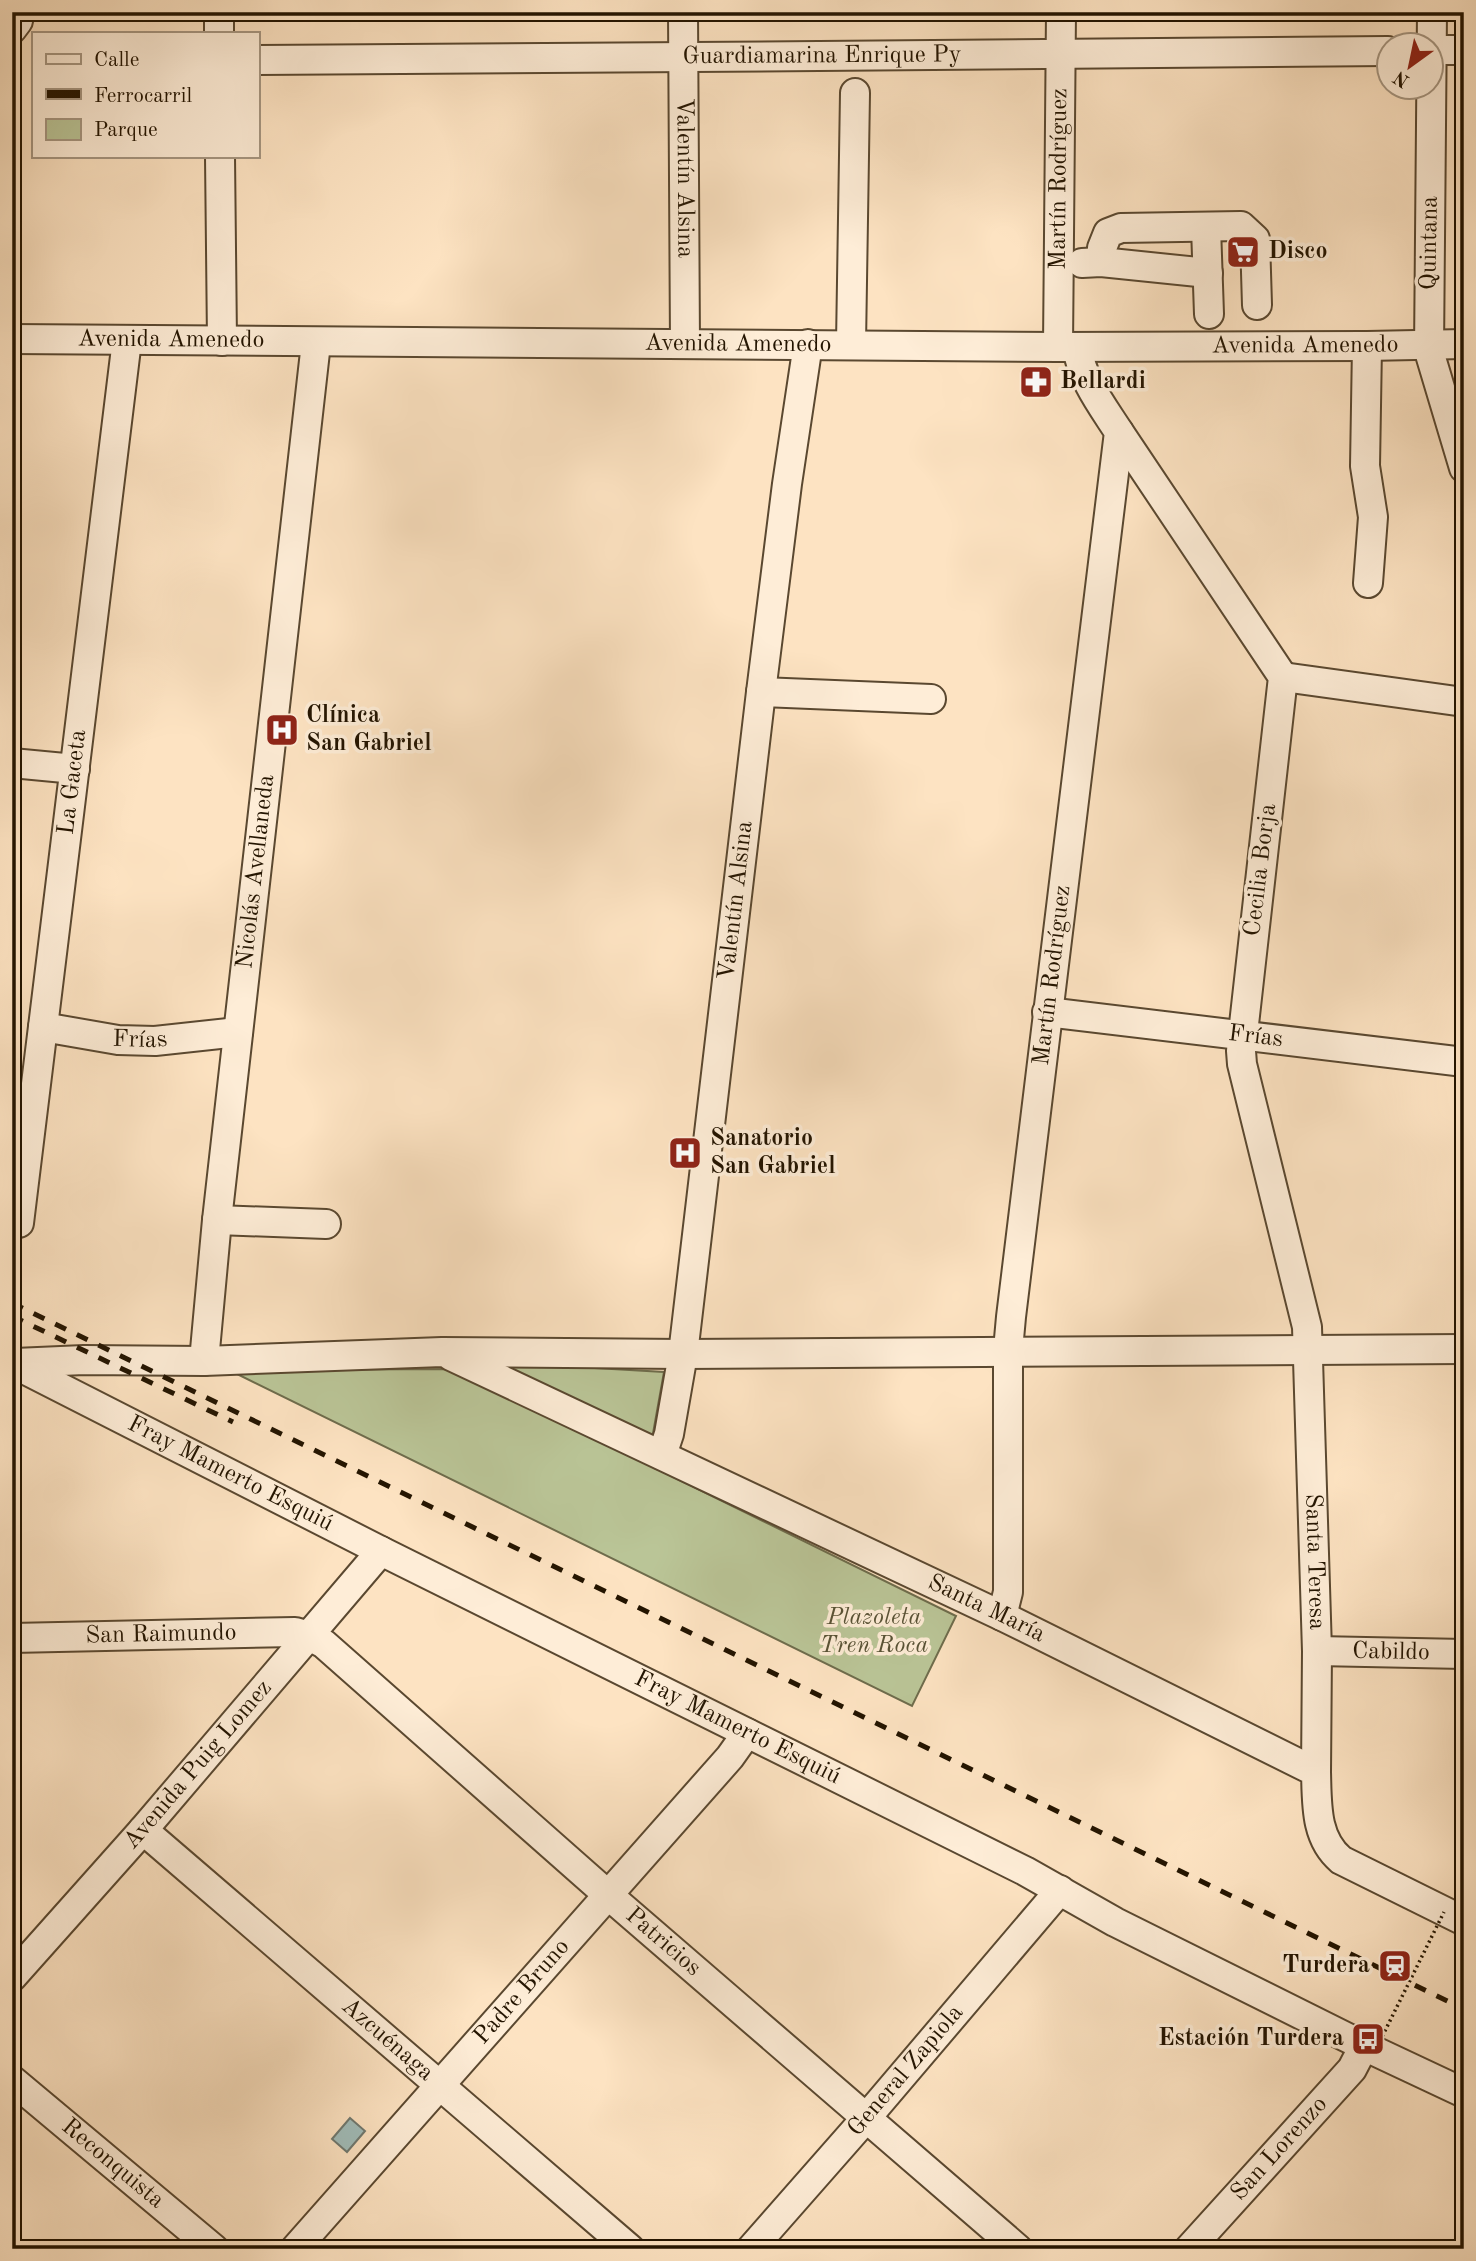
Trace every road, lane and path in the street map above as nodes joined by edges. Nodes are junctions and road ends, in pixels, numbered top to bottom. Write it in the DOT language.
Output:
graph roads {
  1 [pos="19,12"];
  2 [pos="219,12"];
  3 [pos="683,12"];
  4 [pos="1061,12"];
  5 [pos="1433,12"];
  6 [pos="12,29"];
  7 [pos="219,32"];
  8 [pos="1432,32"];
  9 [pos="1444,50"];
  10 [pos="1464,50"];
  11 [pos="1374,51"];
  12 [pos="683,56"];
  13 [pos="1061,57"];
  14 [pos="259,60"];
  15 [pos="855,93"];
  16 [pos="1431,102"];
  17 [pos="220,158"];
  18 [pos="1206,227"];
  19 [pos="1101,262"];
  20 [pos="1059,264"];
  21 [pos="1208,272"];
  22 [pos="1257,305"];
  23 [pos="1209,314"];
  24 [pos="12,339"];
  25 [pos="127,340"];
  26 [pos="222,341"];
  27 [pos="316,343"];
  28 [pos="685,344"];
  29 [pos="808,344"];
  30 [pos="851,344"];
  31 [pos="1429,344"];
  32 [pos="1464,344"];
  33 [pos="1367,346"];
  34 [pos="1068,347"];
  35 [pos="1119,432"];
  36 [pos="1464,468"];
  37 [pos="1368,583"];
  38 [pos="1283,677"];
  39 [pos="761,692"];
  40 [pos="931,699"];
  41 [pos="1464,702"];
  42 [pos="12,763"];
  43 [pos="75,769"];
  44 [pos="1047,1012"];
  45 [pos="43,1027"];
  46 [pos="238,1032"];
  47 [pos="1241,1037"];
  48 [pos="1464,1062"];
  49 [pos="217,1220"];
  50 [pos="19,1223"];
  51 [pos="326,1224"];
  52 [pos="1464,1349"];
  53 [pos="1008,1350"];
  54 [pos="1310,1350"];
  55 [pos="442,1352"];
  56 [pos="683,1354"];
  57 [pos="204,1361"];
  58 [pos="12,1363"];
  59 [pos="662,1455"];
  60 [pos="381,1551"];
  61 [pos="1002,1616"];
  62 [pos="309,1636"];
  63 [pos="12,1638"];
  64 [pos="1317,1651"];
  65 [pos="1464,1654"];
  66 [pos="747,1733"];
  67 [pos="1316,1772"];
  68 [pos="143,1830"];
  69 [pos="1060,1890"];
  70 [pos="607,1894"];
  71 [pos="1454,1917"];
  72 [pos="12,1977"];
  73 [pos="1369,2049"];
  74 [pos="12,2080"];
  75 [pos="441,2084"];
  76 [pos="1464,2092"];
  77 [pos="867,2117"];
  78 [pos="214,2249"];
  79 [pos="295,2249"];
  80 [pos="630,2249"];
  81 [pos="751,2249"];
  82 [pos="1018,2249"];
  83 [pos="1189,2249"];
  1 -- 6 [label="street"];
  2 -- 7 [label="street"];
  3 -- 12 [label="street, Valentín Alsina"];
  4 -- 13 [label="street, Martín Rodríguez"];
  5 -- 8 [label="street, Quintana"];
  9 -- 10 [label="street"];
  11 -- 13 [label="street, Guardiamarina Enrique Py"];
  12 -- 13 [label="street, Guardiamarina Enrique Py"];
  12 -- 14 [label="street, Guardiamarina Enrique Py"];
  12 -- 28 [label="street, Valentín Alsina"];
  13 -- 20 [label="street, Martín Rodríguez"];
  15 -- 30 [label="street"];
  16 -- 31 [label="street, Quintana"];
  17 -- 26 [label="street"];
  18 -- 19 [label="street"];
  18 -- 21 [label="street"];
  18 -- 22 [label="street"];
  19 -- 20 [label="street"];
  19 -- 21 [label="street"];
  20 -- 34 [label="street, Martín Rodríguez"];
  21 -- 23 [label="street"];
  24 -- 25 [label="street, Avenida Amenedo"];
  25 -- 26 [label="street, Avenida Amenedo"];
  25 -- 43 [label="street, La Gaceta"];
  26 -- 27 [label="street, Avenida Amenedo"];
  27 -- 28 [label="street, Avenida Amenedo"];
  27 -- 46 [label="street, Nicolás Avellaneda"];
  28 -- 29 [label="street, Avenida Amenedo"];
  29 -- 30 [label="street, Avenida Amenedo"];
  29 -- 39 [label="street, Valentín Alsina"];
  30 -- 34 [label="street, Avenida Amenedo"];
  31 -- 32 [label="street, Avenida Amenedo"];
  31 -- 33 [label="street, Avenida Amenedo"];
  31 -- 36 [label="street, Quintana"];
  33 -- 34 [label="street, Avenida Amenedo"];
  33 -- 37 [label="street"];
  34 -- 35 [label="street, Martín Rodríguez"];
  35 -- 38 [label="street"];
  35 -- 44 [label="street, Martín Rodríguez"];
  38 -- 41 [label="street"];
  38 -- 47 [label="street, Cecilia Borja"];
  39 -- 40 [label="street"];
  39 -- 56 [label="street, Valentín Alsina"];
  42 -- 43 [label="street"];
  43 -- 45 [label="street, La Gaceta"];
  44 -- 47 [label="street, Frías"];
  44 -- 53 [label="street, Martín Rodríguez"];
  45 -- 46 [label="street, Frías"];
  45 -- 50 [label="street, La Gaceta"];
  46 -- 49 [label="street, Nicolás Avellaneda"];
  47 -- 48 [label="street, Frías"];
  47 -- 54 [label="street, Cecilia Borja"];
  49 -- 51 [label="street"];
  49 -- 57 [label="street, Nicolás Avellaneda"];
  52 -- 54 [label="street"];
  53 -- 54 [label="street"];
  53 -- 56 [label="street"];
  53 -- 61 [label="street, Martín Rodríguez"];
  54 -- 64 [label="street, Santa Teresa"];
  55 -- 56 [label="street"];
  55 -- 57 [label="street"];
  55 -- 59 [label="street, Santa María"];
  56 -- 59 [label="street, Valentín Alsina"];
  57 -- 58 [label="street"];
  58 -- 60 [label="street, Fray Mamerto Esquiú"];
  59 -- 61 [label="street, Santa María"];
  60 -- 62 [label="street, Avenida Puig Lomez"];
  60 -- 66 [label="street, Fray Mamerto Esquiú"];
  61 -- 67 [label="street, Santa María"];
  62 -- 63 [label="street, San Raimundo"];
  62 -- 68 [label="street, Avenida Puig Lomez"];
  62 -- 70 [label="street, Patricios"];
  64 -- 65 [label="street, Cabildo"];
  64 -- 67 [label="street, Santa Teresa"];
  66 -- 69 [label="street, Fray Mamerto Esquiú"];
  66 -- 70 [label="street, Padre Bruno"];
  67 -- 71 [label="street"];
  68 -- 72 [label="street, Avenida Puig Lomez"];
  68 -- 75 [label="street, Azcuénaga"];
  69 -- 73 [label="street, Fray Mamerto Esquiú"];
  69 -- 77 [label="street, General Zapiola"];
  70 -- 75 [label="street, Padre Bruno"];
  70 -- 77 [label="street, Patricios"];
  71 -- 73 [label="path, bridge"];
  73 -- 76 [label="street, Fray Mamerto Esquiú"];
  73 -- 83 [label="street, San Lorenzo"];
  74 -- 78 [label="street, Reconquista"];
  75 -- 79 [label="street, Padre Bruno"];
  75 -- 80 [label="street, Azcuénaga"];
  77 -- 81 [label="street, General Zapiola"];
  77 -- 82 [label="street, Patricios"];
}
